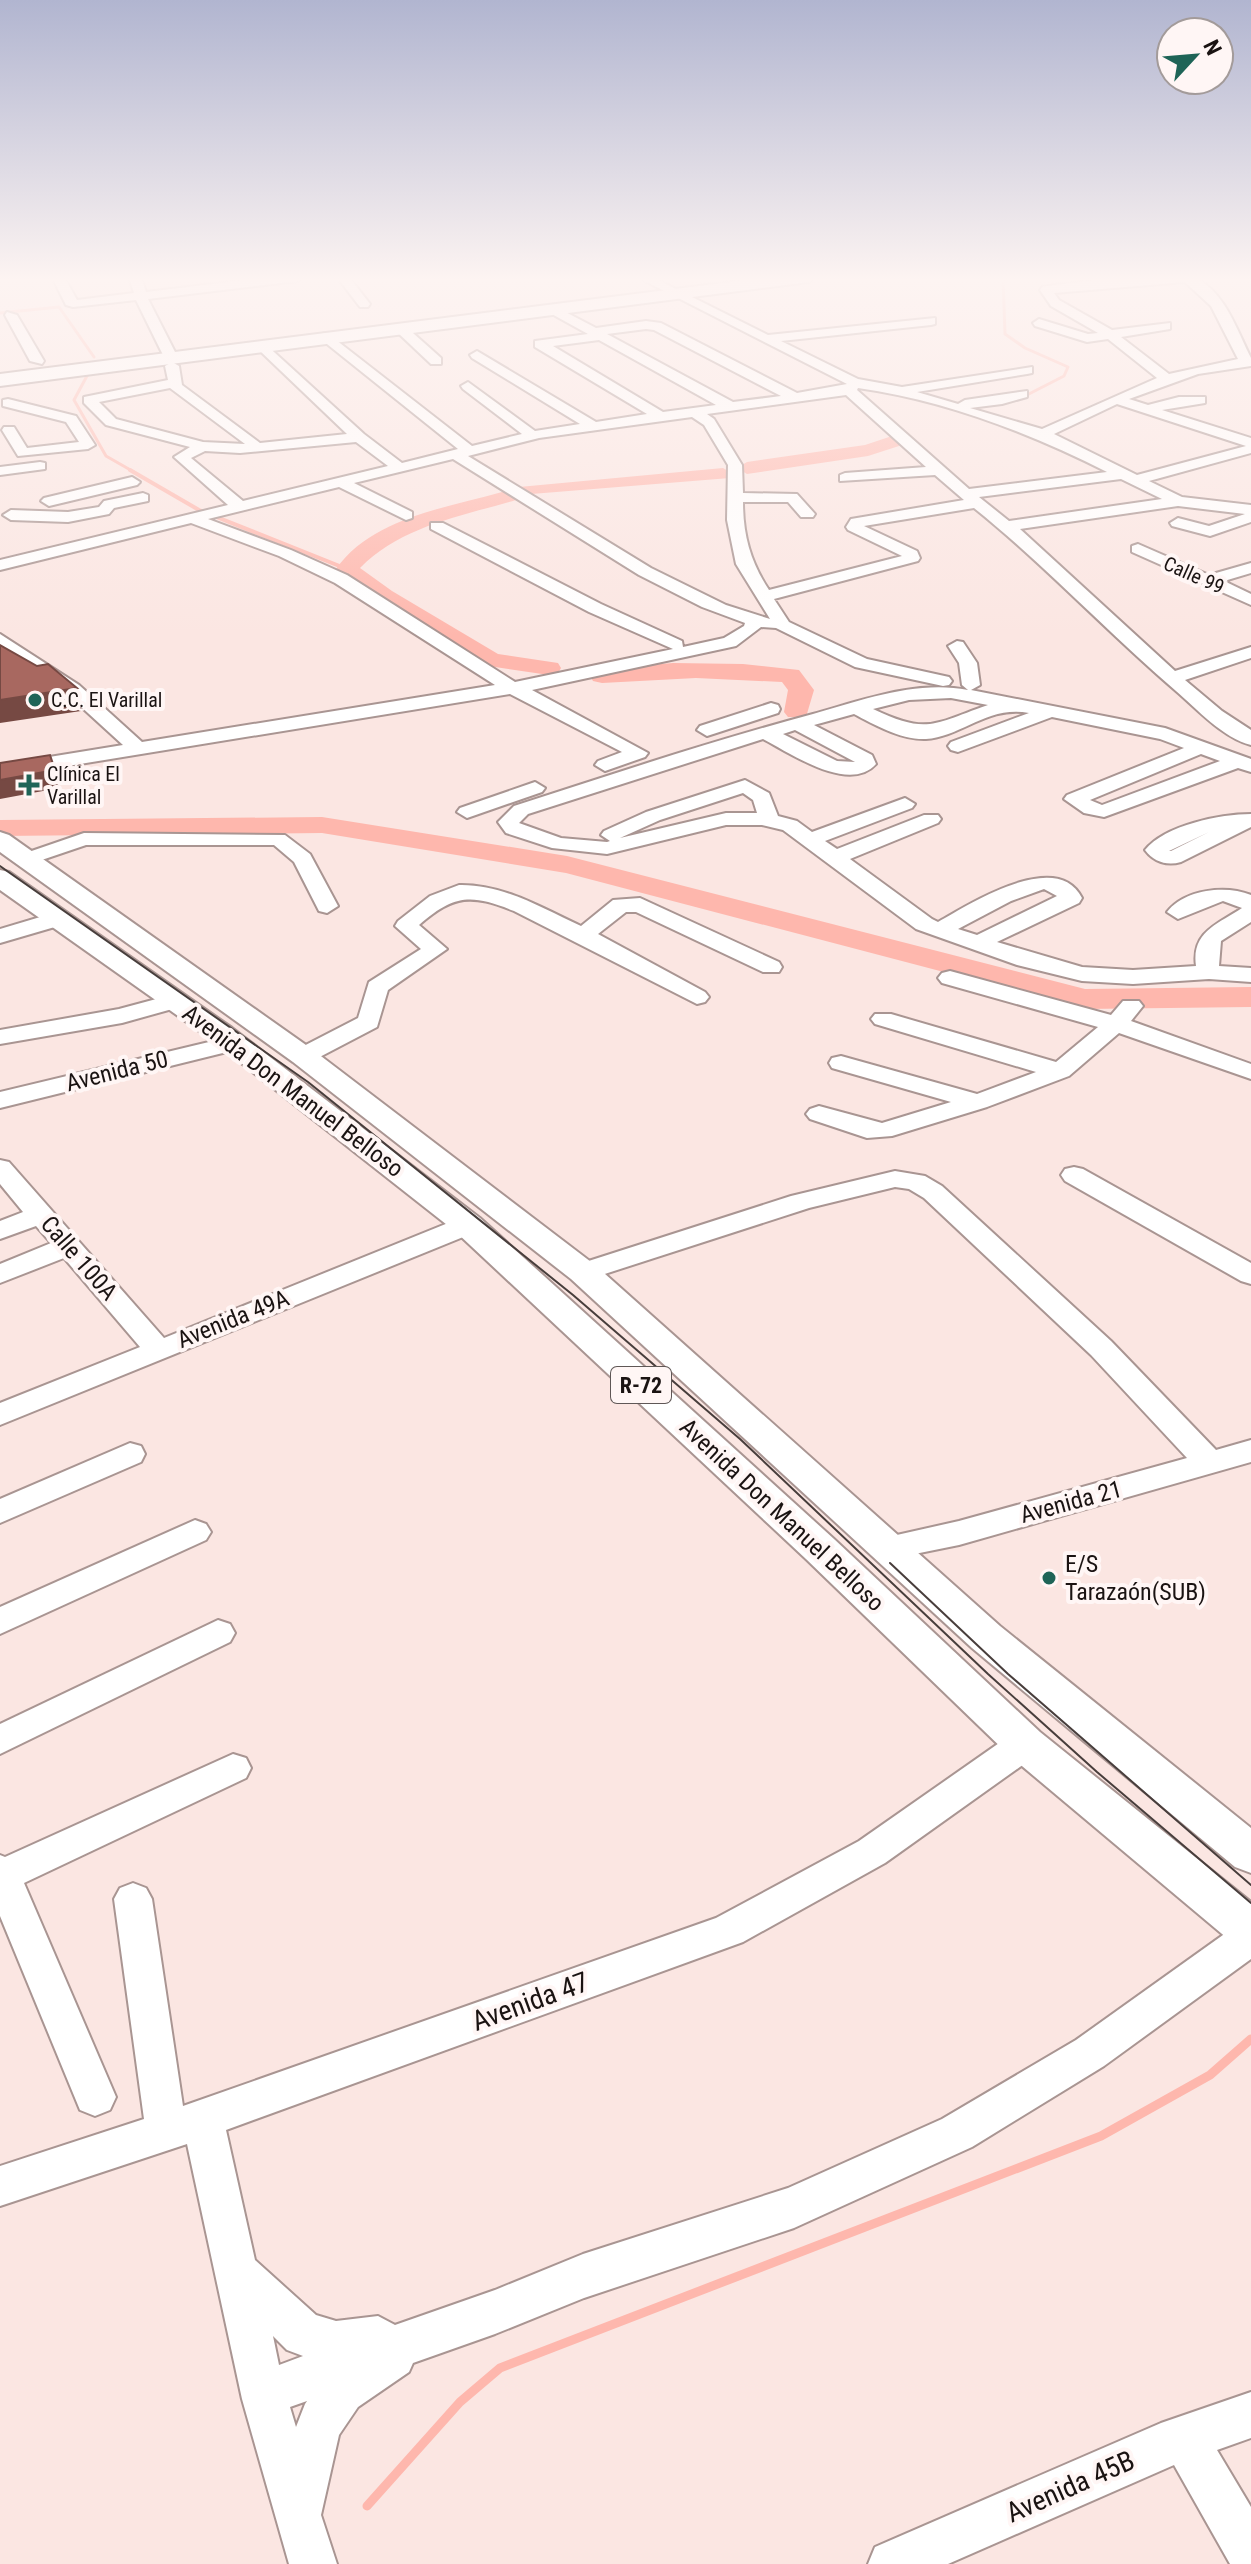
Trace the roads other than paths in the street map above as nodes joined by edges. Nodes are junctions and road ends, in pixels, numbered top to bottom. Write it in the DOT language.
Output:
graph roads {
  1 [pos="106,397"];
  2 [pos="191,397"];
  3 [pos="316,397"];
  4 [pos="397,397"];
  5 [pos="482,397"];
  6 [pos="545,397"];
  7 [pos="627,397"];
  8 [pos="712,397"];
  9 [pos="794,397"];
  10 [pos="863,397"];
  11 [pos="921,397"];
  12 [pos="1010,397"];
  13 [pos="1121,397"];
  14 [pos="1116,399"];
  15 [pos="1200,400"];
  16 [pos="3,403"];
  17 [pos="948,405"];
  18 [pos="729,406"];
  19 [pos="1147,409"];
  20 [pos="693,411"];
  21 [pos="659,416"];
  22 [pos="591,425"];
  23 [pos="9,430"];
  24 [pos="1043,434"];
  25 [pos="532,435"];
  26 [pos="359,437"];
  27 [pos="1248,442"];
  28 [pos="203,446"];
  29 [pos="256,447"];
  30 [pos="462,452"];
  31 [pos="1159,458"];
  32 [pos="40,466"];
  33 [pos="398,467"];
  34 [pos="1180,468"];
  35 [pos="939,470"];
  36 [pos="0,471"];
  37 [pos="1129,477"];
  38 [pos="845,478"];
  39 [pos="338,481"];
  40 [pos="132,482"];
  41 [pos="143,498"];
  42 [pos="735,498"];
  43 [pos="971,498"];
  44 [pos="1178,501"];
  45 [pos="240,507"];
  46 [pos="4,509"];
  47 [pos="1250,511"];
  48 [pos="807,514"];
  49 [pos="406,515"];
  50 [pos="191,518"];
  51 [pos="1178,523"];
  52 [pos="437,526"];
  53 [pos="1006,526"];
  54 [pos="45,541"];
  55 [pos="1138,549"];
  56 [pos="0,565"];
  57 [pos="1251,568"];
  58 [pos="1207,581"];
  59 [pos="766,596"];
  60 [pos="1251,600"];
  61 [pos="749,620"];
  62 [pos="783,626"];
  63 [pos="0,639"];
  64 [pos="676,645"];
  65 [pos="957,646"];
  66 [pos="1251,652"];
  67 [pos="1172,678"];
  68 [pos="506,684"];
  69 [pos="971,685"];
  70 [pos="1009,704"];
  71 [pos="855,708"];
  72 [pos="771,709"];
  73 [pos="1049,712"];
  74 [pos="798,724"];
  75 [pos="767,733"];
  76 [pos="1251,739"];
  77 [pos="134,745"];
  78 [pos="958,746"];
  79 [pos="1202,747"];
  80 [pos="638,753"];
  81 [pos="1247,760"];
  82 [pos="0,763"];
  83 [pos="0,771"];
  84 [pos="905,804"];
  85 [pos="467,812"];
  86 [pos="931,819"];
  87 [pos="769,820"];
  88 [pos="809,840"];
  89 [pos="585,847"];
  90 [pos="834,858"];
  91 [pos="9,859"];
  92 [pos="1251,904"];
  93 [pos="327,906"];
  94 [pos="1178,912"];
  95 [pos="1251,912"];
  96 [pos="57,919"];
  97 [pos="938,931"];
  98 [pos="583,935"];
  99 [pos="0,936"];
  100 [pos="978,943"];
  101 [pos="771,967"];
  102 [pos="1209,972"];
  103 [pos="1251,975"];
  104 [pos="950,978"];
  105 [pos="697,997"];
  106 [pos="175,1001"];
  107 [pos="1124,1015"];
  108 [pos="883,1019"];
  109 [pos="0,1037"];
  110 [pos="228,1038"];
  111 [pos="303,1056"];
  112 [pos="841,1063"];
  113 [pos="1060,1071"];
  114 [pos="1251,1072"];
  115 [pos="0,1086"];
  116 [pos="0,1100"];
  117 [pos="978,1102"];
  118 [pos="819,1114"];
  119 [pos="0,1168"];
  120 [pos="1074,1175"];
  121 [pos="22,1206"];
  122 [pos="468,1225"];
  123 [pos="0,1231"];
  124 [pos="69,1246"];
  125 [pos="583,1272"];
  126 [pos="0,1274"];
  127 [pos="1251,1275"];
  128 [pos="158,1349"];
  129 [pos="0,1415"];
  130 [pos="130,1454"];
  131 [pos="1237,1461"];
  132 [pos="0,1512"];
  133 [pos="195,1532"];
  134 [pos="890,1547"];
  135 [pos="0,1621"];
  136 [pos="218,1633"];
  137 [pos="0,1740"];
  138 [pos="1025,1744"];
  139 [pos="233,1768"];
  140 [pos="1251,1854"];
  141 [pos="2,1873"];
  142 [pos="133,1899"];
  143 [pos="1251,1930"];
  144 [pos="1251,1937"];
  145 [pos="95,2097"];
  146 [pos="184,2125"];
  147 [pos="0,2186"];
  148 [pos="237,2273"];
  149 [pos="405,2341"];
  150 [pos="264,2393"];
  151 [pos="1251,2415"];
  152 [pos="1184,2438"];
  153 [pos="297,2519"];
  154 [pos="1251,2553"];
  155 [pos="313,2564"];
  156 [pos="892,2564"];
  1 -- 28 [label="street"];
  2 -- 29 [label="street"];
  3 -- 26 [label="street"];
  4 -- 30 [label="street"];
  5 -- 25 [label="street"];
  6 -- 22 [label="street"];
  7 -- 21 [label="street"];
  8 -- 18 [label="street"];
  9 -- 18 [label="street"];
  10 -- 35 [label="street"];
  11 -- 17 [label="street"];
  12 -- 17 [label="street"];
  13 -- 14 [label="street"];
  14 -- 19 [label="street"];
  14 -- 24 [label="street"];
  15 -- 19 [label="street"];
  16 -- 23 [label="street"];
  17 -- 24 [label="street"];
  18 -- 20 [label="street"];
  19 -- 27 [label="street"];
  20 -- 21 [label="street"];
  20 -- 42 [label="street"];
  21 -- 22 [label="street"];
  22 -- 25 [label="street"];
  24 -- 37 [label="street"];
  25 -- 30 [label="street"];
  26 -- 29 [label="street"];
  26 -- 33 [label="street"];
  27 -- 34 [label="street"];
  28 -- 29 [label="street"];
  28 -- 45 [label="street"];
  30 -- 33 [label="street"];
  30 -- 61 [label="street"];
  31 -- 34 [label="street"];
  32 -- 36 [label="street"];
  33 -- 39 [label="street"];
  34 -- 37 [label="street"];
  35 -- 38 [label="street"];
  35 -- 43 [label="street"];
  37 -- 43 [label="street"];
  37 -- 44 [label="street"];
  39 -- 45 [label="street"];
  39 -- 49 [label="street"];
  40 -- 46 [label="street"];
  41 -- 46 [label="street"];
  42 -- 48 [label="street"];
  42 -- 59 [label="street"];
  43 -- 53 [label="street"];
  43 -- 59 [label="street"];
  44 -- 47 [label="street"];
  44 -- 53 [label="street"];
  45 -- 50 [label="street"];
  46 -- 54 [label="street"];
  47 -- 51 [label="street"];
  50 -- 54 [label="street"];
  50 -- 68 [label="street"];
  52 -- 64 [label="street"];
  53 -- 67 [label="street"];
  54 -- 56 [label="street"];
  55 -- 58 [label="street, Calle 99"];
  57 -- 58 [label="street"];
  58 -- 60 [label="street, Calle 99"];
  59 -- 62 [label="street"];
  61 -- 62 [label="street"];
  61 -- 64 [label="street"];
  61 -- 68 [label="street"];
  62 -- 69 [label="street"];
  63 -- 77 [label="street"];
  64 -- 68 [label="street"];
  65 -- 69 [label="street"];
  66 -- 67 [label="street"];
  67 -- 76 [label="street"];
  68 -- 77 [label="street"];
  68 -- 80 [label="street"];
  69 -- 81 [label="street"];
  70 -- 71 [label="street"];
  70 -- 71 [label="street"];
  70 -- 73 [label="street"];
  71 -- 74 [label="street"];
  72 -- 80 [label="street"];
  73 -- 78 [label="street"];
  73 -- 79 [label="street"];
  74 -- 75 [label="street"];
  74 -- 75 [label="street"];
  75 -- 89 [label="street"];
  77 -- 82 [label="street"];
  77 -- 83 [label="street"];
  79 -- 81 [label="street"];
  79 -- 81 [label="street"];
  80 -- 85 [label="street"];
  84 -- 88 [label="street"];
  86 -- 90 [label="street"];
  87 -- 88 [label="street"];
  87 -- 89 [label="street"];
  87 -- 89 [label="street"];
  88 -- 90 [label="street"];
  90 -- 97 [label="street"];
  91 -- 93 [label="street"];
  91 -- 96 [label="main road, Avenida Don Manuel Belloso / R-72"];
  91 -- 111 [label="main road, Avenida Don Manuel Belloso / R-72"];
  92 -- 94 [label="street"];
  95 -- 102 [label="street"];
  96 -- 99 [label="street"];
  96 -- 106 [label="main road, Avenida Don Manuel Belloso / R-72"];
  97 -- 100 [label="street"];
  97 -- 100 [label="street"];
  98 -- 101 [label="street"];
  98 -- 105 [label="street"];
  98 -- 111 [label="street"];
  100 -- 102 [label="street"];
  102 -- 103 [label="street"];
  104 -- 107 [label="street"];
  106 -- 109 [label="street"];
  106 -- 110 [label="main road, Avenida Don Manuel Belloso / R-72"];
  107 -- 113 [label="street"];
  107 -- 114 [label="street"];
  108 -- 113 [label="street"];
  110 -- 115 [label="street, Avenida 50"];
  110 -- 116 [label="street, Avenida 50"];
  110 -- 122 [label="main road, Avenida Don Manuel Belloso / R-72"];
  111 -- 125 [label="main road, Avenida Don Manuel Belloso / R-72"];
  112 -- 117 [label="street"];
  113 -- 117 [label="street"];
  117 -- 118 [label="street"];
  119 -- 121 [label="street, Calle 100A"];
  120 -- 127 [label="street"];
  121 -- 123 [label="street"];
  121 -- 124 [label="street, Calle 100A"];
  122 -- 128 [label="street, Avenida 49A"];
  122 -- 138 [label="main road, Avenida Don Manuel Belloso / R-72"];
  124 -- 126 [label="street"];
  124 -- 128 [label="street, Calle 100A"];
  125 -- 131 [label="street"];
  125 -- 134 [label="main road, Avenida Don Manuel Belloso / R-72"];
  128 -- 129 [label="street, Avenida 49A"];
  130 -- 132 [label="street"];
  131 -- 134 [label="street, Avenida 21"];
  133 -- 135 [label="street"];
  134 -- 140 [label="main road, Avenida Don Manuel Belloso / R-72"];
  136 -- 137 [label="street"];
  138 -- 143 [label="main road, Avenida Don Manuel Belloso / R-72"];
  138 -- 146 [label="street, Avenida 47"];
  139 -- 141 [label="street"];
  141 -- 145 [label="street"];
  142 -- 146 [label="street"];
  144 -- 149 [label="street"];
  146 -- 147 [label="street, Avenida 47"];
  146 -- 148 [label="street"];
  148 -- 149 [label="street"];
  148 -- 150 [label="street"];
  149 -- 150 [label="street"];
  149 -- 153 [label="street"];
  150 -- 153 [label="street"];
  151 -- 152 [label="street, Avenida 45B"];
  152 -- 154 [label="street"];
  152 -- 156 [label="street, Avenida 45B"];
  153 -- 155 [label="street"];
}
